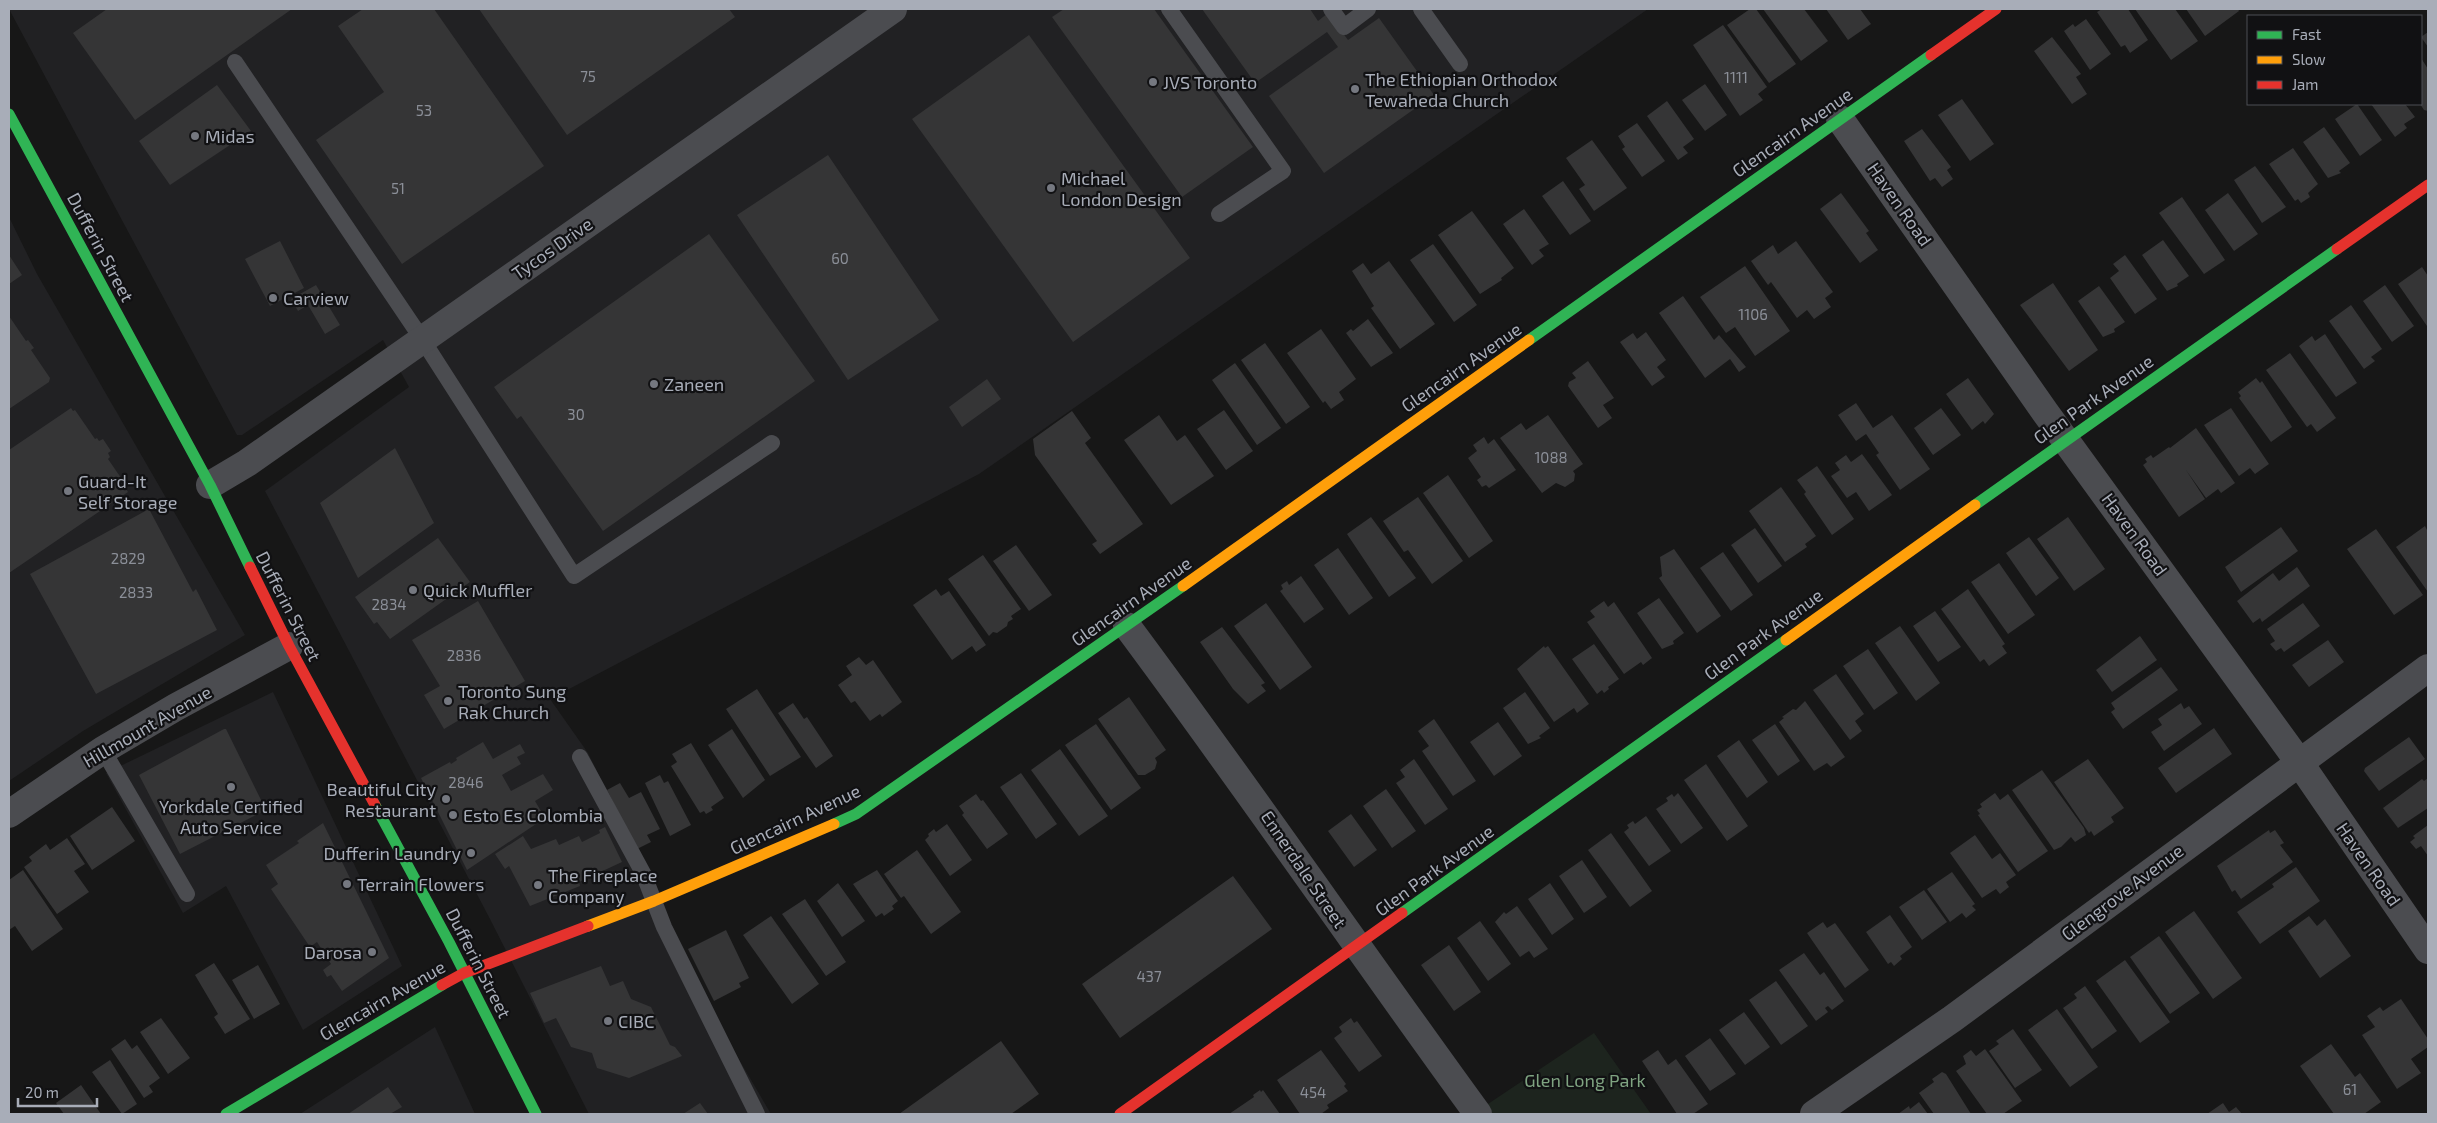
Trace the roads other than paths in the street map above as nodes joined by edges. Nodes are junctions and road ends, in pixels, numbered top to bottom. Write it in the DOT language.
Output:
graph roads {
  1 [pos="893,9"];
  2 [pos="1169,9"];
  3 [pos="1331,9"];
  4 [pos="1368,9"];
  5 [pos="1421,9"];
  6 [pos="1996,9"];
  7 [pos="235,62"];
  8 [pos="1460,64"];
  9 [pos="9,114"];
  10 [pos="1840,119"];
  11 [pos="2428,185"];
  12 [pos="1219,214"];
  13 [pos="422,339"];
  14 [pos="2066,440"];
  15 [pos="772,444"];
  16 [pos="210,485"];
  17 [pos="1127,626"];
  18 [pos="288,646"];
  19 [pos="2428,668"];
  20 [pos="103,750"];
  21 [pos="580,757"];
  22 [pos="2299,762"];
  23 [pos="9,814"];
  24 [pos="187,894"];
  25 [pos="654,901"];
  26 [pos="1356,946"];
  27 [pos="2428,950"];
  28 [pos="464,973"];
  29 [pos="226,1114"];
  30 [pos="536,1114"];
  31 [pos="757,1114"];
  32 [pos="1120,1114"];
  33 [pos="1478,1114"];
  34 [pos="1814,1114"];
  1 -- 13 [label="street, Tycos Drive"];
  2 -- 12 [label="lane"];
  3 -- 4 [label="lane"];
  5 -- 8 [label="lane"];
  6 -- 10 [label="street, Glencairn Avenue"];
  7 -- 13 [label="lane"];
  9 -- 16 [label="street, Dufferin Street"];
  10 -- 14 [label="street, Haven Road"];
  10 -- 17 [label="street, Glencairn Avenue"];
  11 -- 14 [label="street, Glen Park Avenue"];
  13 -- 15 [label="lane"];
  13 -- 16 [label="street, Tycos Drive"];
  14 -- 22 [label="street, Haven Road"];
  14 -- 26 [label="street, Glen Park Avenue"];
  16 -- 18 [label="street, Dufferin Street"];
  17 -- 25 [label="street, Glencairn Avenue"];
  17 -- 26 [label="street, Ennerdale Street"];
  18 -- 20 [label="street, Hillmount Avenue"];
  18 -- 28 [label="street, Dufferin Street"];
  19 -- 22 [label="street, Glengrove Avenue"];
  20 -- 23 [label="street, Hillmount Avenue"];
  20 -- 24 [label="lane"];
  21 -- 25 [label="lane"];
  22 -- 27 [label="street, Haven Road"];
  22 -- 34 [label="street, Glengrove Avenue"];
  25 -- 28 [label="street, Glencairn Avenue"];
  25 -- 31 [label="lane"];
  26 -- 32 [label="street, Glen Park Avenue"];
  26 -- 33 [label="street, Ennerdale Street"];
  28 -- 29 [label="street, Glencairn Avenue"];
  28 -- 30 [label="street, Dufferin Street"];
}
